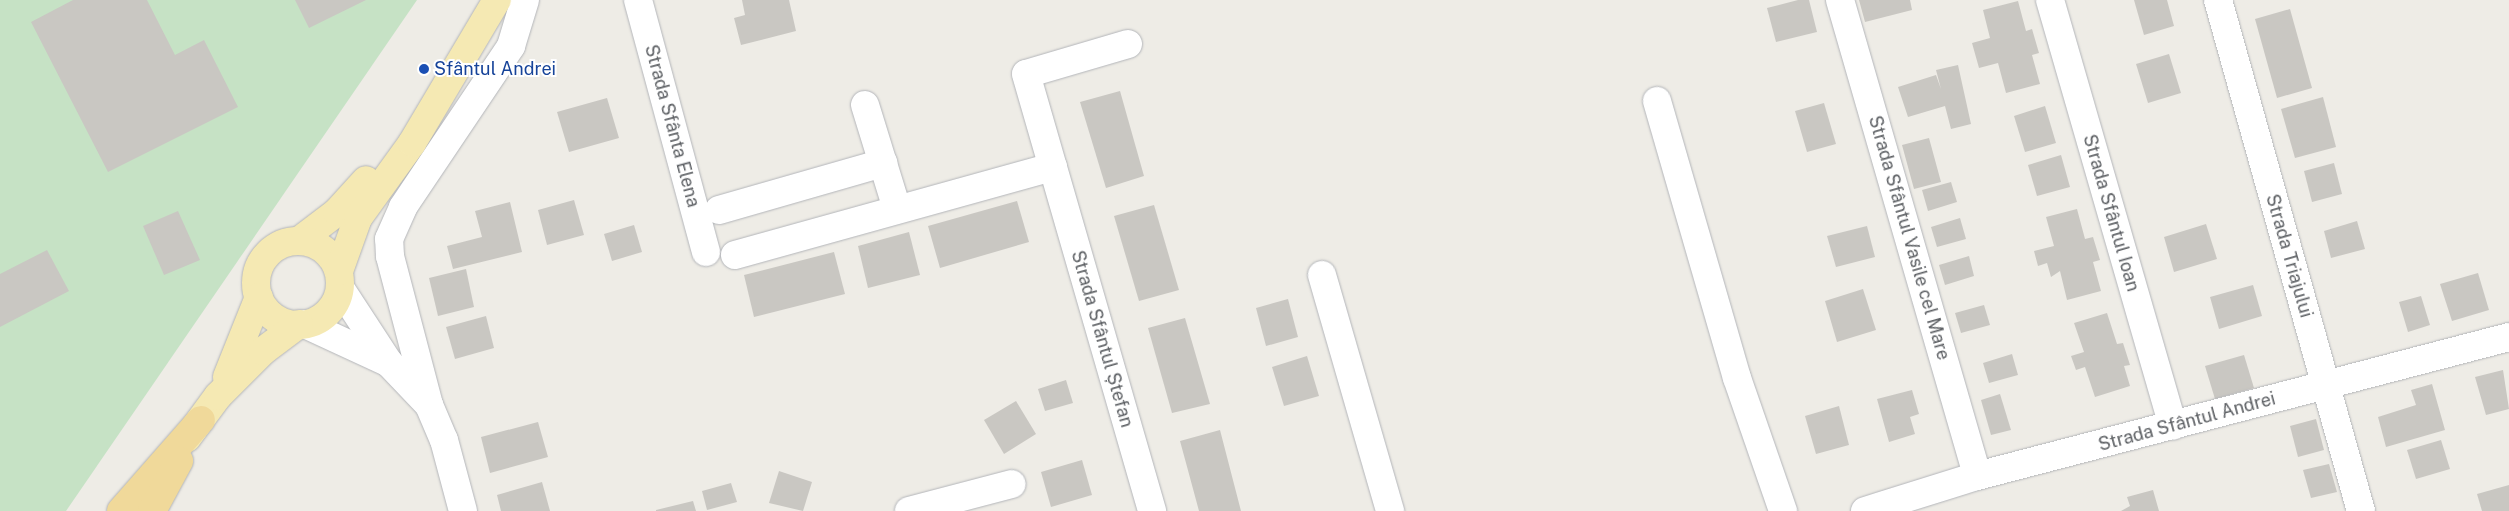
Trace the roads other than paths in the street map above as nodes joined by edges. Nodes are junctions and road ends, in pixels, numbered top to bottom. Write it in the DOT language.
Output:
graph roads {
  1 [pos="497,0"];
  2 [pos="525,0"];
  3 [pos="638,0"];
  4 [pos="1840,0"];
  5 [pos="2050,0"];
  6 [pos="2218,0"];
  7 [pos="1128,44"];
  8 [pos="438,99"];
  9 [pos="1657,101"];
  10 [pos="865,105"];
  11 [pos="883,163"];
  12 [pos="1053,166"];
  13 [pos="897,209"];
  14 [pos="719,210"];
  15 [pos="298,241"];
  16 [pos="706,252"];
  17 [pos="735,255"];
  18 [pos="1322,275"];
  19 [pos="339,280"];
  20 [pos="258,297"];
  21 [pos="302,324"];
  22 [pos="2509,336"];
  23 [pos="389,363"];
  24 [pos="2325,386"];
  25 [pos="218,396"];
  26 [pos="429,405"];
  27 [pos="201,420"];
  28 [pos="2173,426"];
  29 [pos="1977,476"];
  30 [pos="1012,484"];
  31 [pos="1900,506"];
  32 [pos="122,511"];
  33 [pos="136,511"];
  34 [pos="152,511"];
  35 [pos="463,511"];
  36 [pos="909,511"];
  37 [pos="1152,511"];
  38 [pos="1390,511"];
  39 [pos="1783,511"];
  40 [pos="1865,511"];
  41 [pos="2361,511"];
  1 -- 8 [label="main road"];
  2 -- 26 [label="street"];
  3 -- 16 [label="street, Strada Sfânta Elena"];
  4 -- 29 [label="street, Strada Sfântul Vasile cel Mare"];
  5 -- 28 [label="street, Strada Sfântul Ioan"];
  6 -- 24 [label="street, Strada Triajului"];
  7 -- 12 [label="street, Strada Sfântul Ștefan"];
  8 -- 15 [label="main road"];
  8 -- 19 [label="main road"];
  9 -- 39 [label="street"];
  10 -- 11 [label="street"];
  11 -- 13 [label="street"];
  11 -- 14 [label="street"];
  12 -- 13 [label="street"];
  12 -- 37 [label="street, Strada Sfântul Ștefan"];
  13 -- 17 [label="street"];
  15 -- 19 [label="main road"];
  15 -- 20 [label="main road"];
  18 -- 38 [label="street"];
  19 -- 21 [label="main road"];
  19 -- 23 [label="street"];
  20 -- 21 [label="main road"];
  20 -- 25 [label="main road"];
  21 -- 23 [label="street"];
  21 -- 25 [label="main road"];
  22 -- 24 [label="street, Strada Sfântul Andrei"];
  23 -- 26 [label="street"];
  24 -- 28 [label="street, Strada Sfântul Andrei"];
  24 -- 41 [label="street, Strada Triajului"];
  25 -- 27 [label="main road"];
  26 -- 35 [label="street"];
  27 -- 32 [label="highway"];
  27 -- 33 [label="main road"];
  27 -- 34 [label="highway"];
  28 -- 29 [label="street, Strada Sfântul Andrei"];
  29 -- 31 [label="street, Strada Sfântul Andrei"];
  30 -- 36 [label="street"];
  31 -- 40 [label="street, Strada Sfântul Andrei"];
}
